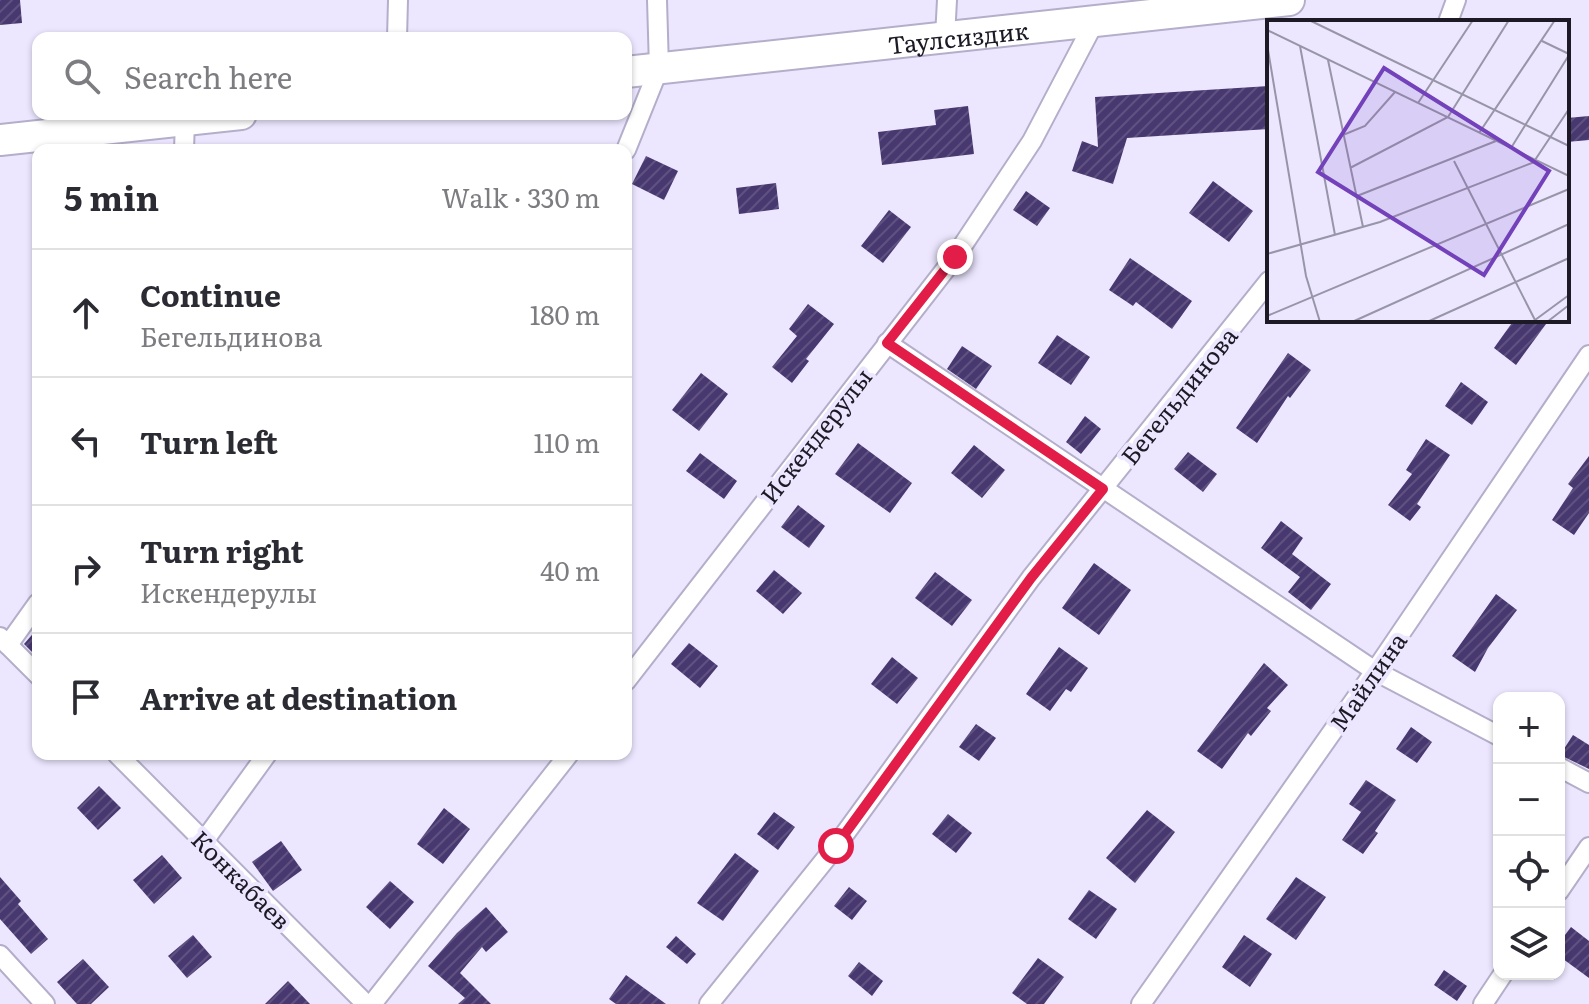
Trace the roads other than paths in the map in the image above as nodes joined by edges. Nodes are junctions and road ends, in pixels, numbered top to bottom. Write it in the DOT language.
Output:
graph roads {
  1 [pos="398,0"];
  2 [pos="657,0"];
  3 [pos="947,0"];
  4 [pos="1289,0"];
  5 [pos="1456,0"];
  6 [pos="1234,3"];
  7 [pos="1449,20"];
  8 [pos="1095,21"];
  9 [pos="397,32"];
  10 [pos="945,37"];
  11 [pos="659,68"];
  12 [pos="632,71"];
  13 [pos="185,120"];
  14 [pos="0,140"];
  15 [pos="184,144"];
  16 [pos="628,144"];
  17 [pos="1267,284"];
  18 [pos="887,343"];
  19 [pos="1589,355"];
  20 [pos="1103,489"];
  21 [pos="32,610"];
  22 [pos="4,641"];
  23 [pos="32,669"];
  24 [pos="1375,671"];
  25 [pos="632,673"];
  26 [pos="1493,733"];
  27 [pos="123,760"];
  28 [pos="263,760"];
  29 [pos="564,760"];
  30 [pos="1565,770"];
  31 [pos="1589,783"];
  32 [pos="204,841"];
  33 [pos="1589,847"];
  34 [pos="1565,882"];
  35 [pos="0,955"];
  36 [pos="1499,980"];
  37 [pos="45,1004"];
  38 [pos="366,1004"];
  39 [pos="372,1004"];
  40 [pos="709,1004"];
  41 [pos="1141,1004"];
  42 [pos="1483,1004"];
  1 -- 9 [label="street"];
  2 -- 11 [label="street"];
  3 -- 10 [label="street"];
  4 -- 6 [label="main road, Таулсиздик"];
  5 -- 7 [label="street"];
  6 -- 8 [label="main road, Таулсиздик"];
  8 -- 10 [label="main road, Таулсиздик"];
  8 -- 18 [label="street, Искендерулы"];
  10 -- 11 [label="main road, Таулсиздик"];
  11 -- 12 [label="main road, Таулсиздик"];
  11 -- 16 [label="street"];
  13 -- 14 [label="main road"];
  13 -- 15 [label="street"];
  17 -- 20 [label="street, Бегельдинова"];
  18 -- 20 [label="street"];
  18 -- 25 [label="street, Искендерулы"];
  19 -- 24 [label="street, Майлина"];
  20 -- 24 [label="street"];
  20 -- 40 [label="street, Бегельдинова"];
  21 -- 22 [label="street"];
  22 -- 23 [label="street"];
  24 -- 26 [label="street"];
  24 -- 41 [label="street, Майлина"];
  27 -- 32 [label="street, Конкабаев"];
  28 -- 32 [label="street"];
  29 -- 39 [label="street"];
  30 -- 31 [label="street"];
  32 -- 38 [label="street, Конкабаев"];
  33 -- 34 [label="street"];
  35 -- 37 [label="street"];
  36 -- 42 [label="street"];
}
